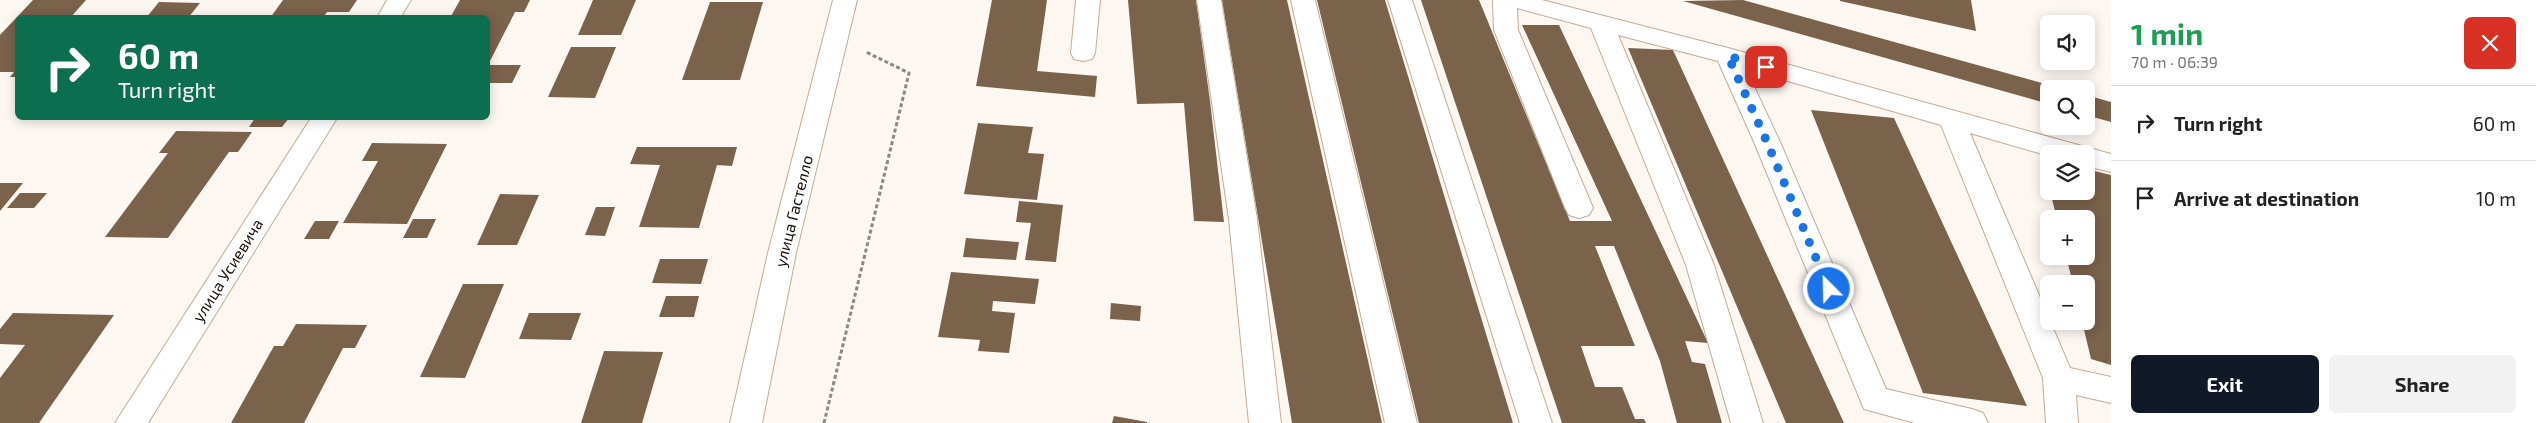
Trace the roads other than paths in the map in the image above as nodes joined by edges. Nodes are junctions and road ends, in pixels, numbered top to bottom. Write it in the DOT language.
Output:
graph roads {
  1 [pos="399,0"];
  2 [pos="845,0"];
  3 [pos="1088,0"];
  4 [pos="1209,0"];
  5 [pos="1303,0"];
  6 [pos="1400,0"];
  7 [pos="1505,0"];
  8 [pos="1514,0"];
  9 [pos="1573,0"];
  10 [pos="1552,10"];
  11 [pos="390,15"];
  12 [pos="1601,23"];
  13 [pos="1083,53"];
  14 [pos="1728,56"];
  15 [pos="1951,119"];
  16 [pos="323,120"];
  17 [pos="2044,145"];
  18 [pos="2095,159"];
  19 [pos="2111,164"];
  20 [pos="1579,208"];
  21 [pos="2058,378"];
  22 [pos="2111,390"];
  23 [pos="131,423"];
  24 [pos="746,423"];
  25 [pos="1266,423"];
  26 [pos="1401,423"];
  27 [pos="1536,423"];
  28 [pos="1747,423"];
  29 [pos="1972,423"];
  30 [pos="2062,423"];
  1 -- 11 [label="street"];
  2 -- 24 [label="street, улица Гастелло"];
  3 -- 13 [label="street"];
  4 -- 25 [label="street"];
  5 -- 26 [label="street"];
  6 -- 27 [label="street"];
  7 -- 20 [label="street"];
  8 -- 10 [label="street"];
  9 -- 10 [label="street"];
  10 -- 12 [label="street"];
  12 -- 14 [label="street"];
  12 -- 28 [label="street"];
  14 -- 15 [label="street"];
  14 -- 29 [label="street"];
  15 -- 17 [label="street"];
  15 -- 21 [label="street"];
  16 -- 23 [label="street, улица Усиевича"];
  18 -- 19 [label="street"];
  21 -- 22 [label="street"];
  21 -- 30 [label="street"];
}
